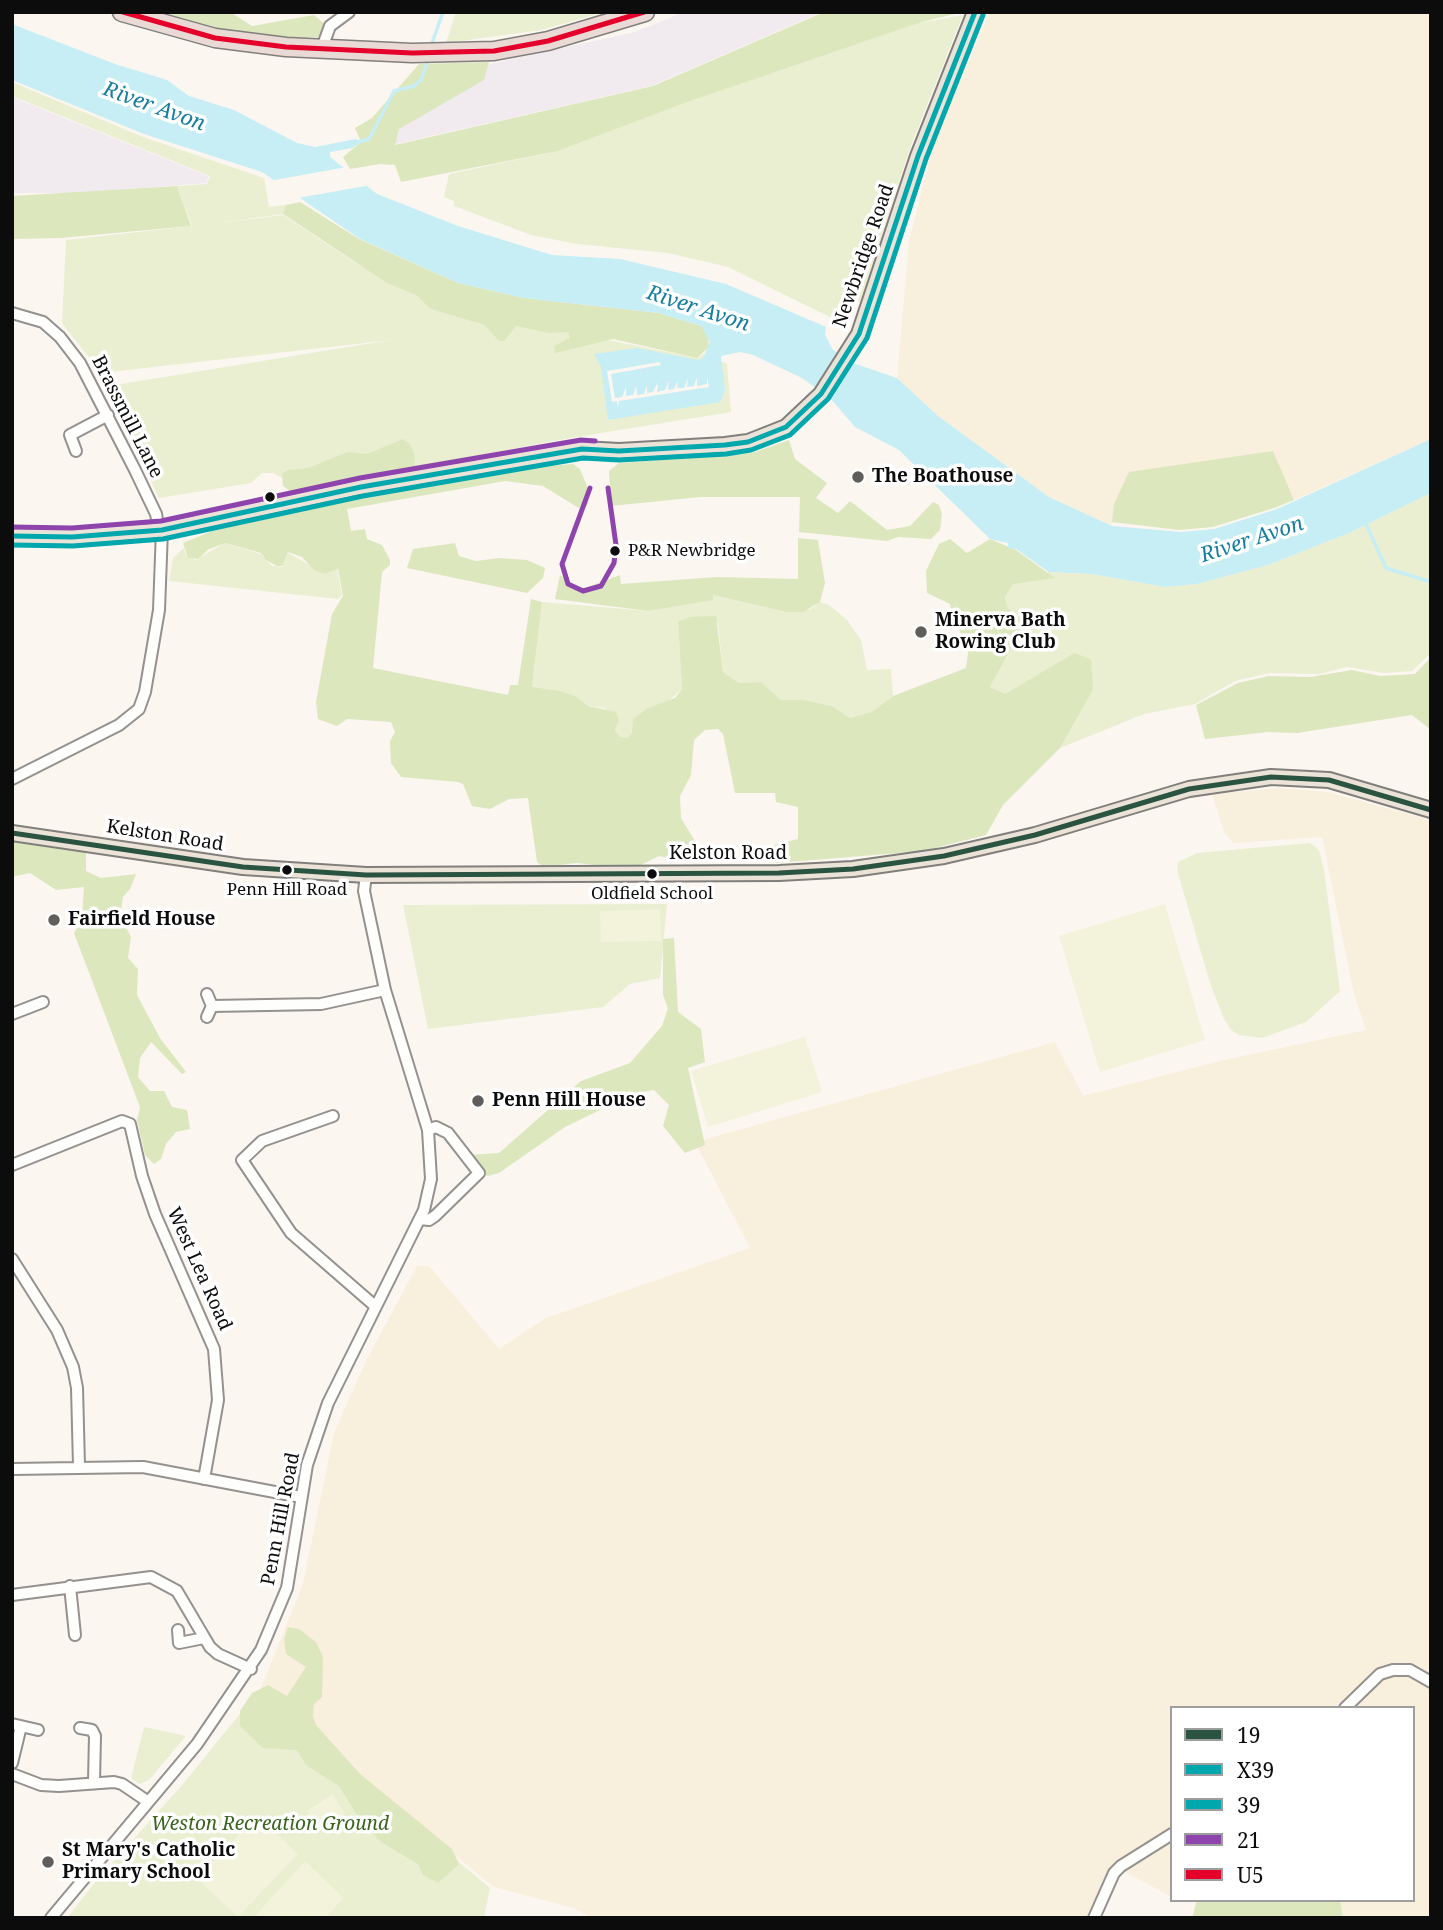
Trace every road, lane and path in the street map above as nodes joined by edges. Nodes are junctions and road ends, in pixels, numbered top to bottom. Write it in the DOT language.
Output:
graph roads {
  1 [pos="122,12"];
  2 [pos="349,12"];
  3 [pos="645,12"];
  4 [pos="975,12"];
  5 [pos="322,48"];
  6 [pos="12,313"];
  7 [pos="108,415"];
  8 [pos="76,451"];
  9 [pos="160,530"];
  10 [pos="12,536"];
  11 [pos="12,779"];
  12 [pos="1431,810"];
  13 [pos="12,833"];
  14 [pos="366,875"];
  15 [pos="385,989"];
  16 [pos="207,994"];
  17 [pos="12,1014"];
  18 [pos="40,1017"];
  19 [pos="332,1116"];
  20 [pos="428,1130"];
  21 [pos="12,1165"];
  22 [pos="421,1219"];
  23 [pos="12,1259"];
  24 [pos="375,1306"];
  25 [pos="79,1466"];
  26 [pos="12,1469"];
  27 [pos="204,1479"];
  28 [pos="301,1497"];
  29 [pos="70,1586"];
  30 [pos="12,1595"];
  31 [pos="178,1630"];
  32 [pos="75,1635"];
  33 [pos="204,1637"];
  34 [pos="251,1669"];
  35 [pos="1431,1682"];
  36 [pos="1347,1706"];
  37 [pos="17,1725"];
  38 [pos="80,1728"];
  39 [pos="38,1730"];
  40 [pos="12,1763"];
  41 [pos="12,1774"];
  42 [pos="94,1781"];
  43 [pos="146,1801"];
  44 [pos="1170,1834"];
  45 [pos="51,1918"];
  46 [pos="1094,1918"];
  1 -- 5 [label="highway"];
  2 -- 5 [label="street"];
  3 -- 5 [label="highway"];
  4 -- 9 [label="main road, Newbridge Road"];
  6 -- 7 [label="street, Brassmill Lane"];
  7 -- 8 [label="street"];
  7 -- 9 [label="street, Brassmill Lane"];
  9 -- 10 [label="main road, Newbridge Road"];
  9 -- 11 [label="street"];
  12 -- 14 [label="main road, Kelston Road"];
  13 -- 14 [label="main road, Kelston Road"];
  14 -- 15 [label="street, Penn Hill Road"];
  15 -- 16 [label="street"];
  15 -- 20 [label="street, Penn Hill Road"];
  17 -- 18 [label="street"];
  19 -- 24 [label="street"];
  20 -- 22 [label="street, Penn Hill Road"];
  20 -- 22 [label="street"];
  21 -- 27 [label="street, West Lea Road"];
  22 -- 24 [label="street, Penn Hill Road"];
  23 -- 25 [label="street"];
  24 -- 28 [label="street, Penn Hill Road"];
  25 -- 26 [label="street"];
  25 -- 27 [label="street"];
  27 -- 28 [label="street"];
  28 -- 34 [label="street, Penn Hill Road"];
  29 -- 30 [label="street"];
  29 -- 32 [label="street"];
  29 -- 33 [label="street"];
  31 -- 33 [label="street"];
  33 -- 34 [label="street"];
  34 -- 43 [label="street, Penn Hill Road"];
  35 -- 36 [label="street"];
  37 -- 39 [label="street"];
  37 -- 40 [label="street"];
  38 -- 42 [label="street"];
  41 -- 42 [label="street"];
  42 -- 43 [label="street"];
  43 -- 45 [label="street, Penn Hill Road"];
  44 -- 46 [label="street"];
}
